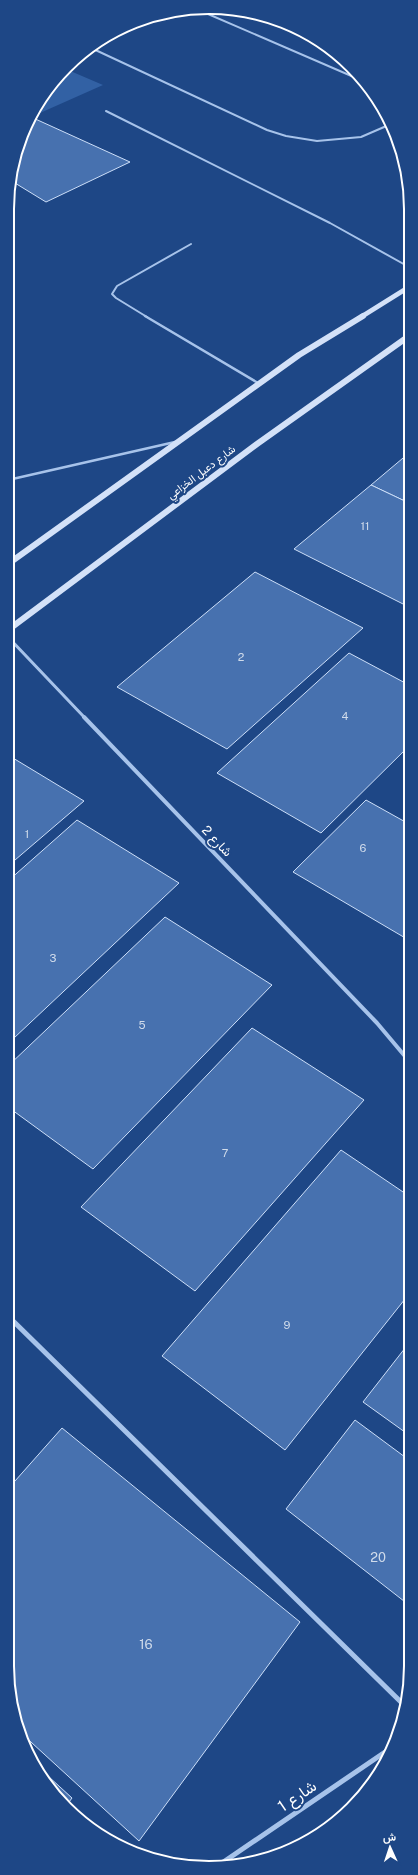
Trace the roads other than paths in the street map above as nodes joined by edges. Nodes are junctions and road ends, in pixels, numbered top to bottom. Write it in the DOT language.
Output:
graph roads {
  1 [pos="208,14"];
  2 [pos="96,50"];
  3 [pos="352,76"];
  4 [pos="106,111"];
  5 [pos="386,126"];
  6 [pos="191,244"];
  7 [pos="404,264"];
  8 [pos="404,290"];
  9 [pos="404,339"];
  10 [pos="258,383"];
  11 [pos="176,442"];
  12 [pos="14,479"];
  13 [pos="14,560"];
  14 [pos="14,625"];
  15 [pos="14,643"];
  16 [pos="404,1055"];
  17 [pos="14,1322"];
  18 [pos="400,1702"];
  19 [pos="383,1753"];
  20 [pos="226,1860"];
  1 -- 3 [label="lane"];
  2 -- 5 [label="lane"];
  4 -- 7 [label="lane"];
  6 -- 10 [label="lane"];
  8 -- 10 [label="main road"];
  9 -- 14 [label="main road, شارع دعبل الخزاعي"];
  10 -- 11 [label="main road"];
  11 -- 12 [label="lane"];
  11 -- 13 [label="main road"];
  15 -- 16 [label="street, شارع 2"];
  17 -- 18 [label="street"];
  19 -- 20 [label="street, شارع 1"];
}
